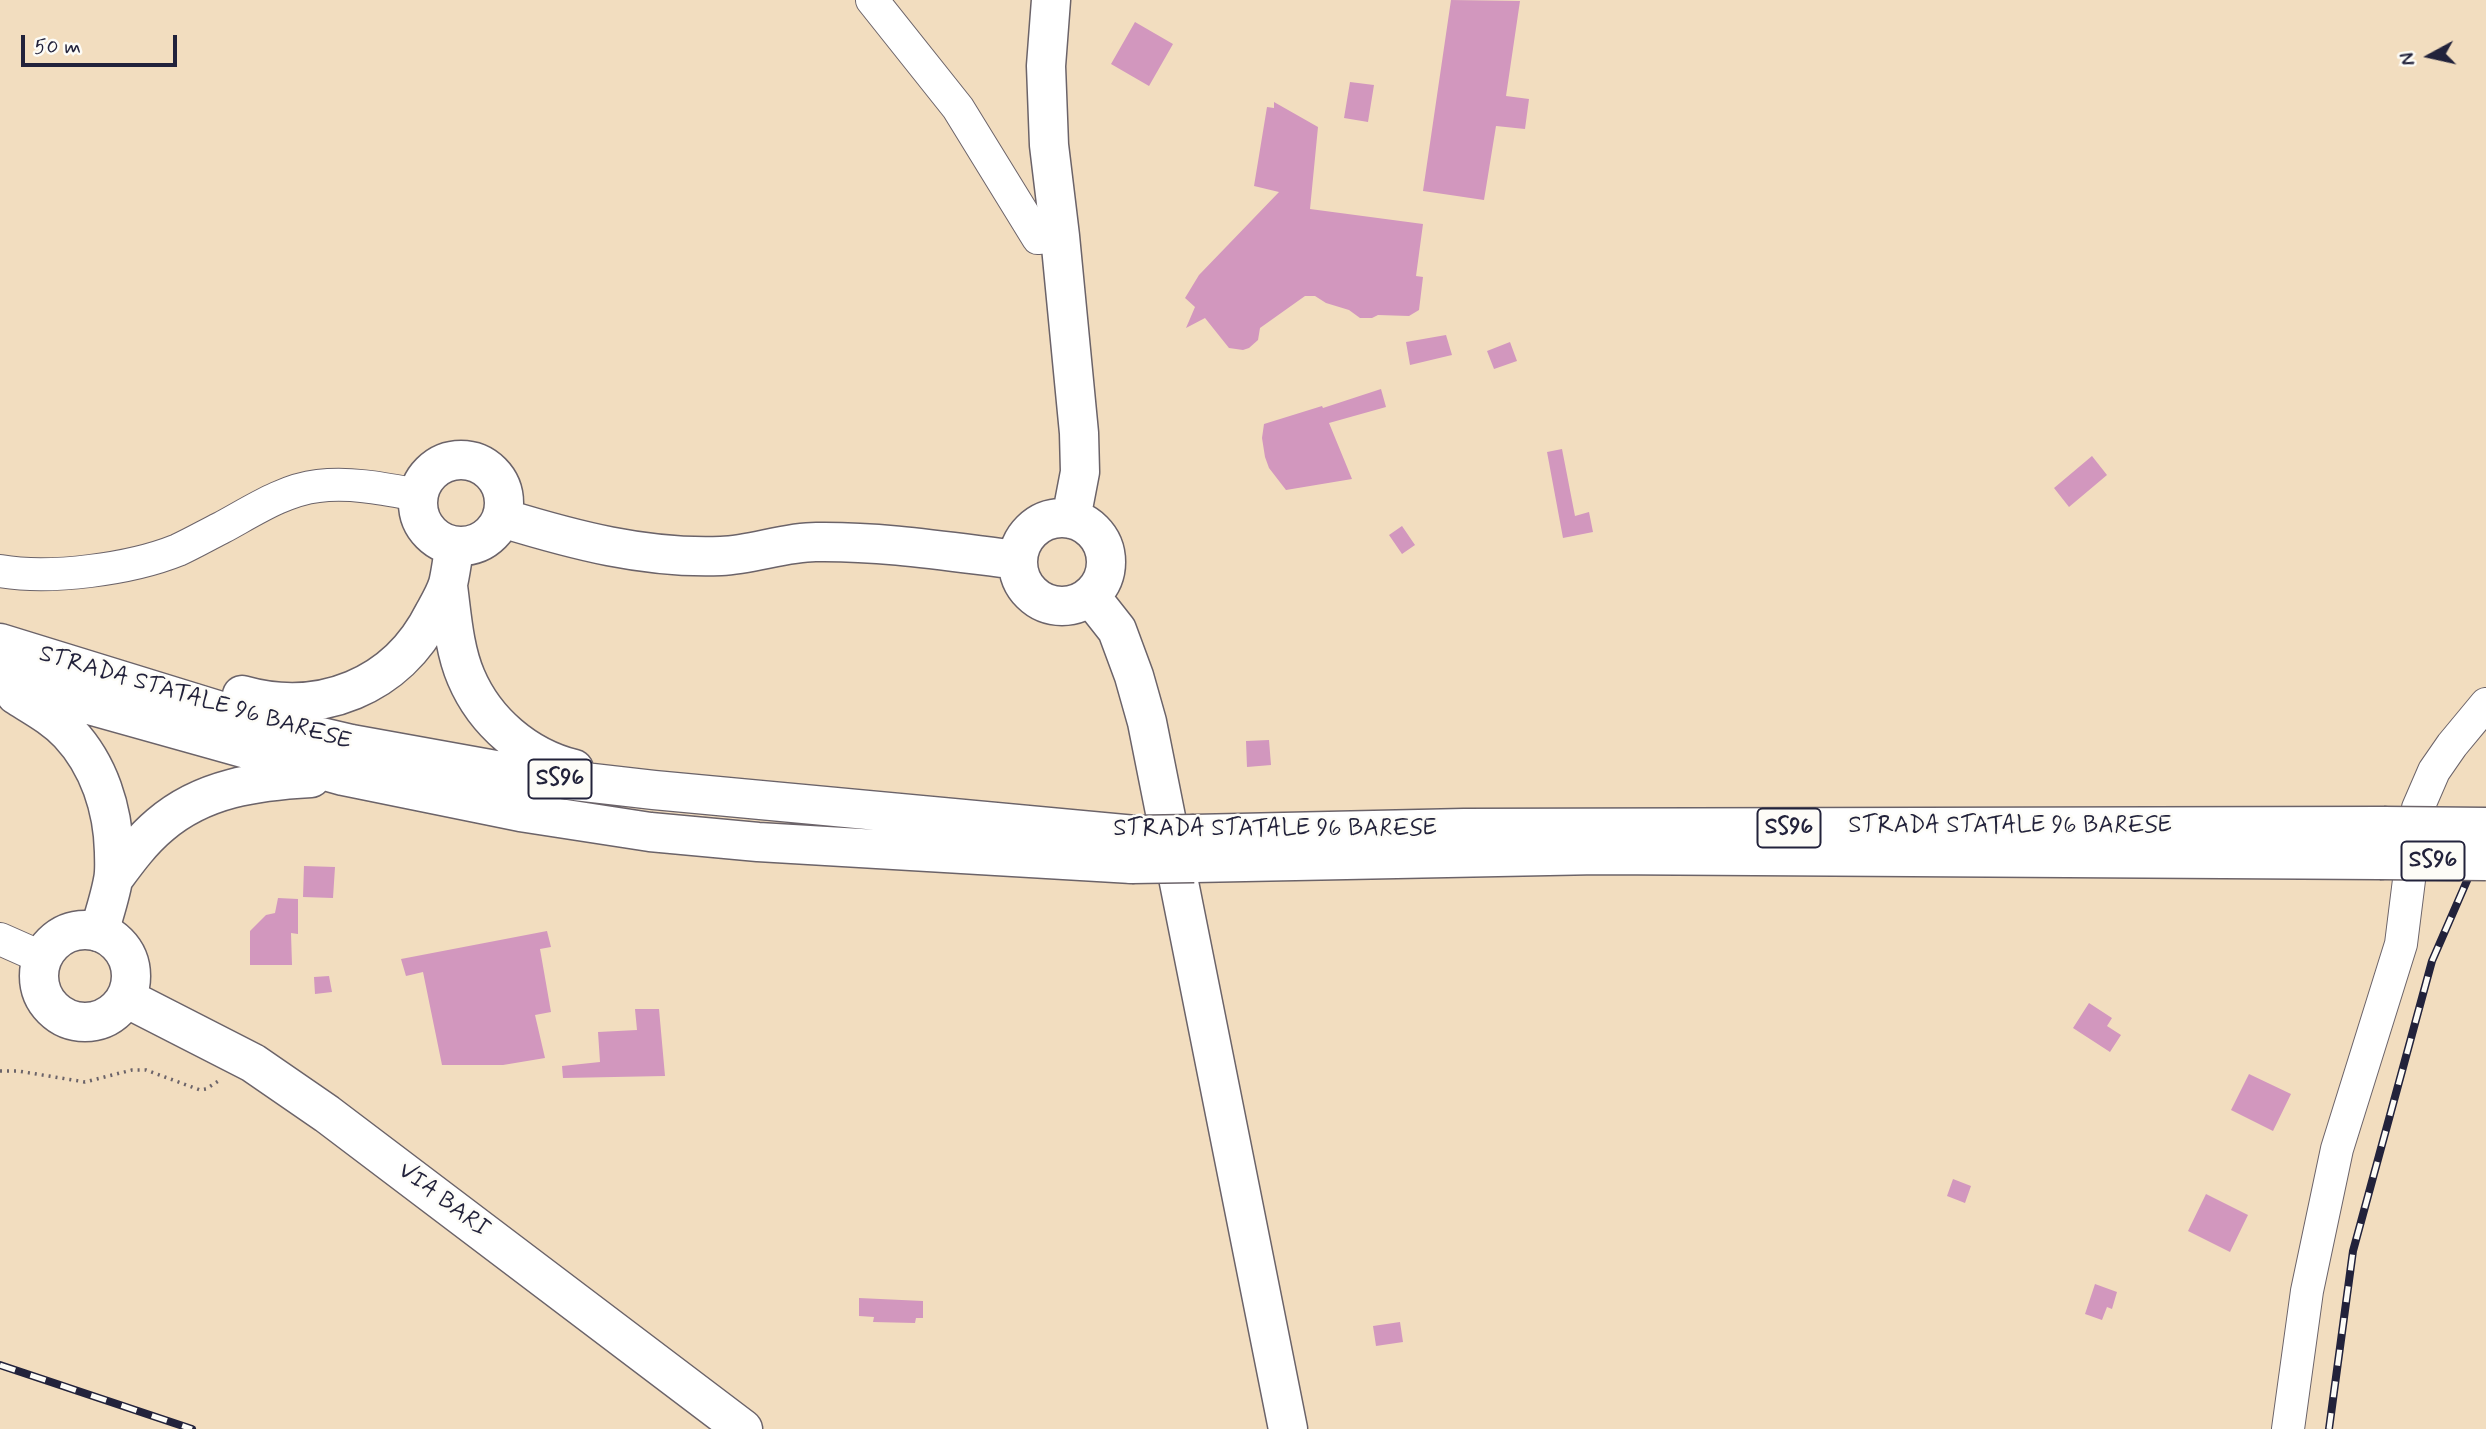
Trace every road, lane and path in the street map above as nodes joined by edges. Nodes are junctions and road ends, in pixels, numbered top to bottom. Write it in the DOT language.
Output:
graph roads {
  1 [pos="872,0"];
  2 [pos="1051,0"];
  3 [pos="1060,236"];
  4 [pos="418,495"];
  5 [pos="502,518"];
  6 [pos="1072,519"];
  7 [pos="454,546"];
  8 [pos="1018,560"];
  9 [pos="0,571"];
  10 [pos="447,586"];
  11 [pos="1091,597"];
  12 [pos="2,663"];
  13 [pos="2486,704"];
  14 [pos="343,776"];
  15 [pos="654,790"];
  16 [pos="2486,827"];
  17 [pos="2382,843"];
  18 [pos="1133,849"];
  19 [pos="2486,861"];
  20 [pos="114,878"];
  21 [pos="99,932"];
  22 [pos="0,939"];
  23 [pos="43,958"];
  24 [pos="126,998"];
  25 [pos="241,1057"];
  26 [pos="0,1071"];
  27 [pos="743,1429"];
  28 [pos="1288,1429"];
  29 [pos="2288,1429"];
  1 -- 3 [label="street"];
  2 -- 3 [label="main road"];
  3 -- 6 [label="main road"];
  4 -- 5 [label="main road"];
  4 -- 7 [label="main road"];
  4 -- 9 [label="street"];
  5 -- 7 [label="main road"];
  5 -- 8 [label="main road"];
  6 -- 8 [label="main road"];
  6 -- 11 [label="main road"];
  7 -- 10 [label="main road"];
  8 -- 11 [label="main road"];
  10 -- 12 [label="main road"];
  10 -- 15 [label="main road"];
  11 -- 28 [label="main road"];
  12 -- 14 [label="main road, STRADA STATALE 96 BARESE / SS96"];
  12 -- 15 [label="main road, STRADA STATALE 96 BARESE / SS96"];
  12 -- 20 [label="main road"];
  13 -- 29 [label="street"];
  14 -- 18 [label="main road, STRADA STATALE 96 BARESE / SS96"];
  14 -- 20 [label="main road"];
  15 -- 18 [label="main road, STRADA STATALE 96 BARESE / SS96"];
  16 -- 17 [label="main road, STRADA STATALE 96 BARESE / SS96, bridge"];
  17 -- 18 [label="main road, STRADA STATALE 96 BARESE / SS96, bridge"];
  17 -- 19 [label="main road, STRADA STATALE 96 BARESE / SS96, bridge"];
  20 -- 21 [label="main road"];
  21 -- 23 [label="main road"];
  21 -- 24 [label="main road"];
  22 -- 23 [label="street"];
  23 -- 24 [label="main road"];
  24 -- 25 [label="main road, VIA BARI"];
  25 -- 26 [label="path"];
  25 -- 27 [label="main road, VIA BARI"];
}
